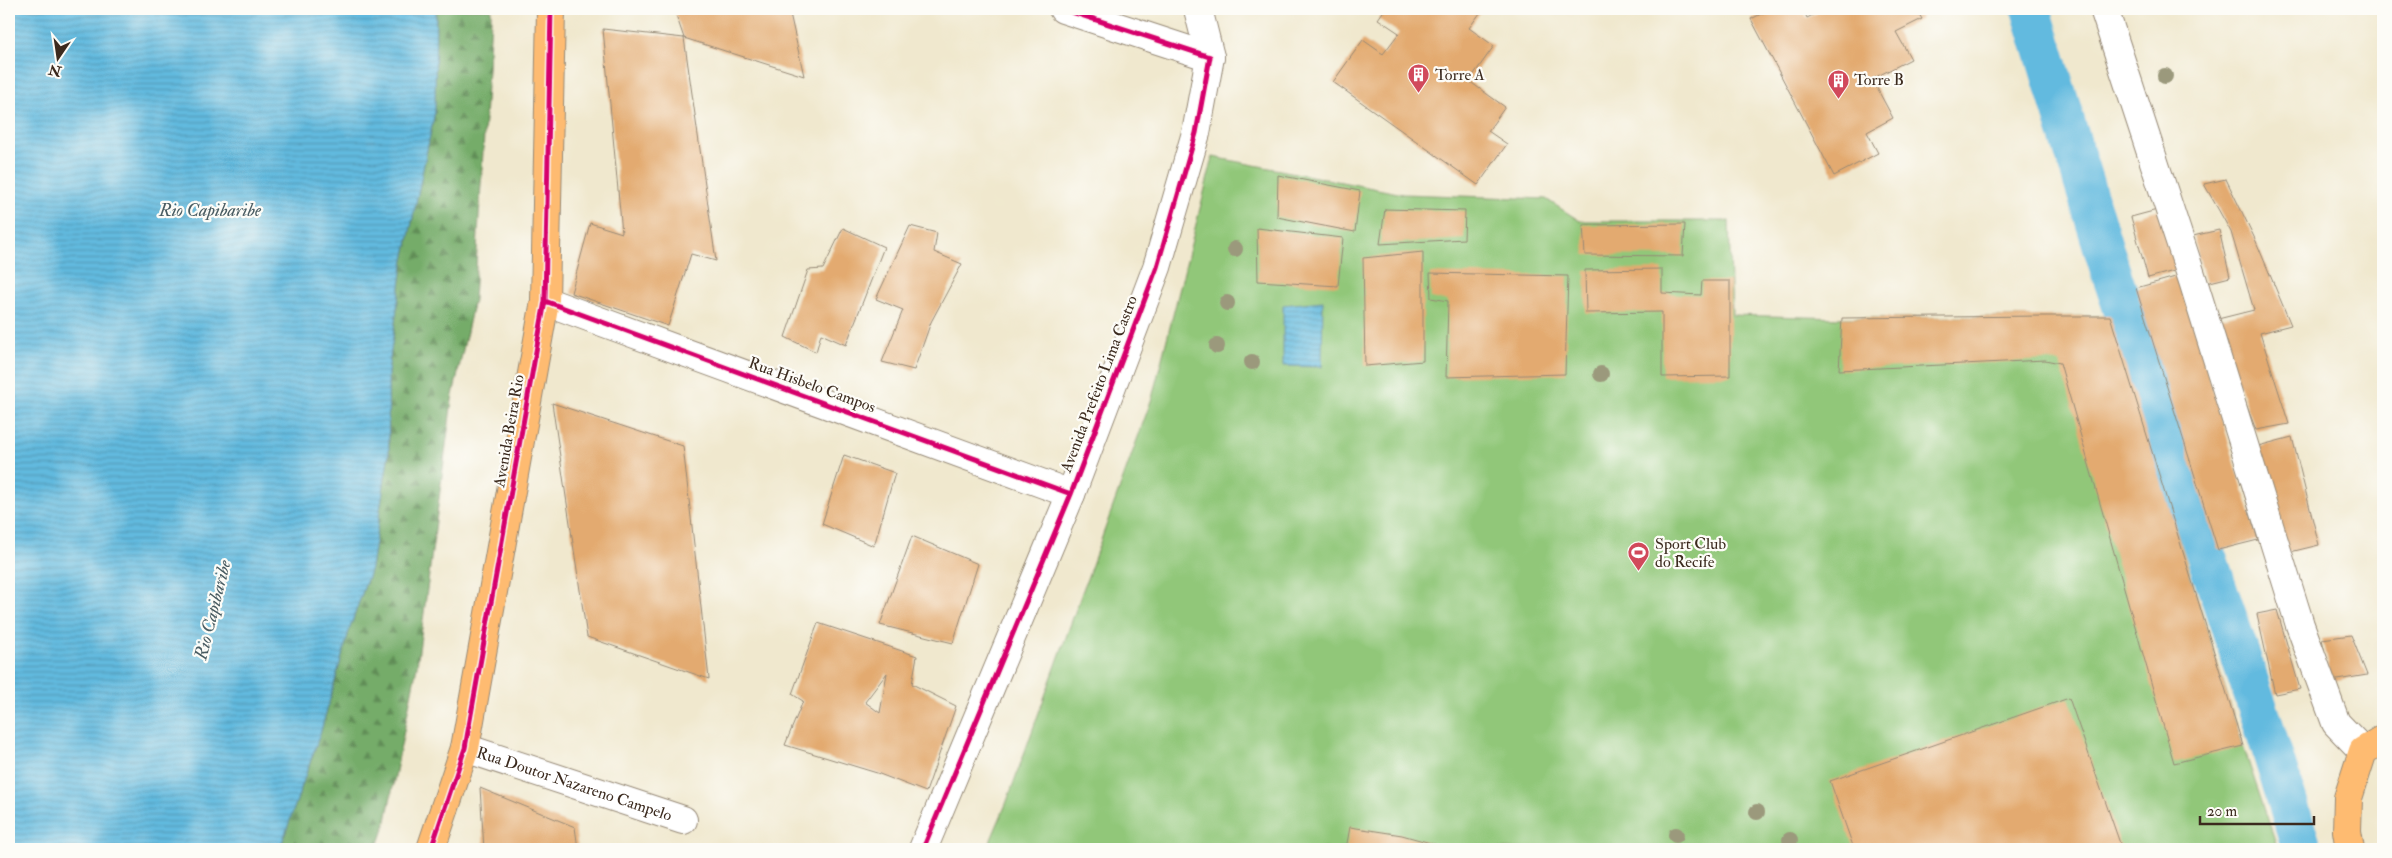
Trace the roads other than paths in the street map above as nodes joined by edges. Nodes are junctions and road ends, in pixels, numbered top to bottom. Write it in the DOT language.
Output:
graph roads {
  1 [pos="551,9"];
  2 [pos="1063,9"];
  3 [pos="1198,9"];
  4 [pos="2104,9"];
  5 [pos="1210,57"];
  6 [pos="544,300"];
  7 [pos="1071,494"];
  8 [pos="2373,745"];
  9 [pos="465,748"];
  10 [pos="683,820"];
  11 [pos="431,849"];
  12 [pos="923,849"];
  13 [pos="2350,849"];
  1 -- 6 [label="main road, Avenida Beira Rio"];
  2 -- 5 [label="street"];
  3 -- 5 [label="street, Avenida Prefeito Lima Castro"];
  4 -- 8 [label="street"];
  5 -- 7 [label="street, Avenida Prefeito Lima Castro"];
  6 -- 7 [label="street, Rua Hisbelo Campos"];
  6 -- 9 [label="main road, Avenida Beira Rio"];
  7 -- 12 [label="street, Avenida Prefeito Lima Castro"];
  8 -- 13 [label="main road"];
  9 -- 10 [label="street, Rua Doutor Nazareno Campelo"];
  9 -- 11 [label="main road, Avenida Beira Rio"];
}
